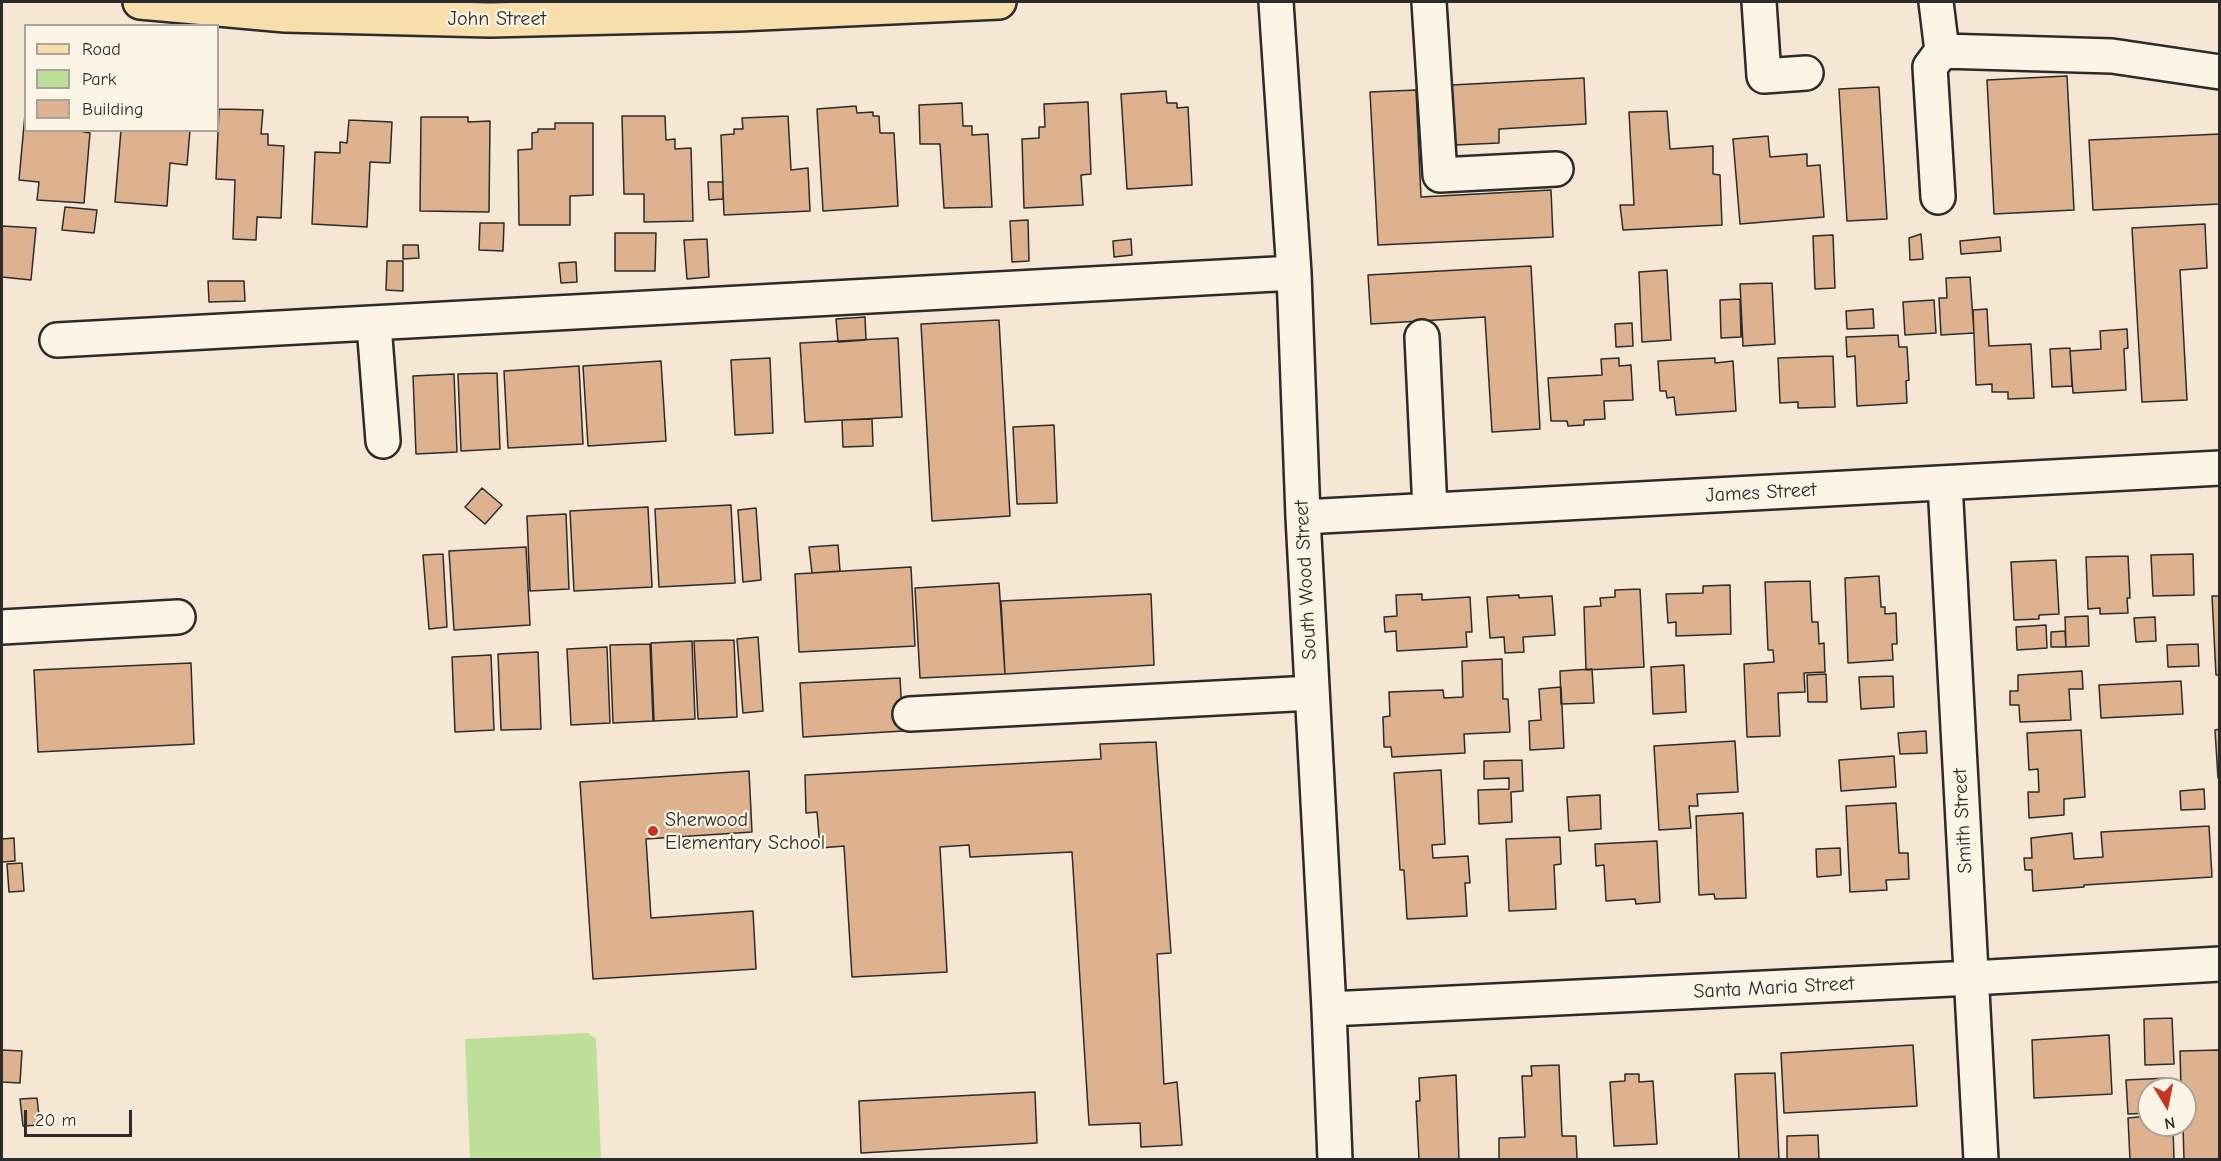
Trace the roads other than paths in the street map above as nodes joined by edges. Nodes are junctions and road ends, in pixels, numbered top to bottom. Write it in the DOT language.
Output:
graph roads {
  1 [pos="140,2"];
  2 [pos="999,2"];
  3 [pos="1276,2"];
  4 [pos="1429,2"];
  5 [pos="1759,2"];
  6 [pos="1936,2"];
  7 [pos="951,3"];
  8 [pos="1942,51"];
  9 [pos="2220,72"];
  10 [pos="1806,74"];
  11 [pos="1556,169"];
  12 [pos="1938,198"];
  13 [pos="1293,273"];
  14 [pos="374,325"];
  15 [pos="1422,337"];
  16 [pos="57,340"];
  17 [pos="383,441"];
  18 [pos="2220,468"];
  19 [pos="1945,483"];
  20 [pos="1430,510"];
  21 [pos="1303,517"];
  22 [pos="178,617"];
  23 [pos="2,627"];
  24 [pos="1312,693"];
  25 [pos="910,714"];
  26 [pos="2220,964"];
  27 [pos="1972,978"];
  28 [pos="1329,1009"];
  29 [pos="1335,1160"];
  30 [pos="1981,1160"];
  1 -- 7 [label="main road, John Street"];
  2 -- 7 [label="main road, John Street"];
  3 -- 13 [label="street, South Wood Street"];
  4 -- 11 [label="street"];
  5 -- 10 [label="street"];
  6 -- 8 [label="street"];
  8 -- 9 [label="street"];
  8 -- 12 [label="street"];
  13 -- 14 [label="street"];
  13 -- 21 [label="street, South Wood Street"];
  14 -- 16 [label="street"];
  14 -- 17 [label="street"];
  15 -- 20 [label="street"];
  18 -- 19 [label="street, James Street"];
  19 -- 20 [label="street, James Street"];
  19 -- 27 [label="street, Smith Street"];
  20 -- 21 [label="street, James Street"];
  21 -- 24 [label="street, South Wood Street"];
  22 -- 23 [label="street"];
  24 -- 25 [label="street"];
  24 -- 28 [label="street, South Wood Street"];
  26 -- 27 [label="street, Santa Maria Street"];
  27 -- 28 [label="street, Santa Maria Street"];
  27 -- 30 [label="street, Smith Street"];
  28 -- 29 [label="street, South Wood Street"];
}
